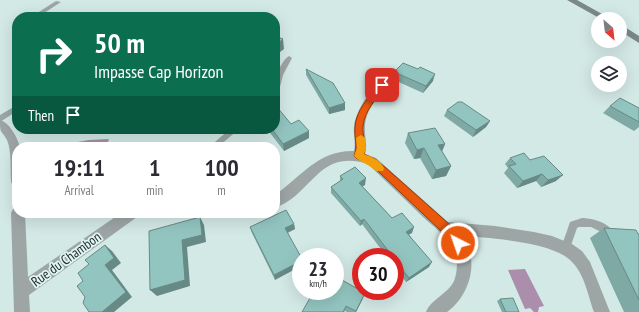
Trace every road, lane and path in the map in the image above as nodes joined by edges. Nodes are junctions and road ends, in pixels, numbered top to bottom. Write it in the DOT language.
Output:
graph roads {
  1 [pos="571,0"];
  2 [pos="58,2"];
  3 [pos="42,12"];
  4 [pos="594,12"];
  5 [pos="627,32"];
  6 [pos="639,40"];
  7 [pos="289,58"];
  8 [pos="280,75"];
  9 [pos="382,85"];
  10 [pos="12,111"];
  11 [pos="0,118"];
  12 [pos="0,124"];
  13 [pos="229,134"];
  14 [pos="13,142"];
  15 [pos="219,142"];
  16 [pos="359,156"];
  17 [pos="280,199"];
  18 [pos="18,218"];
  19 [pos="125,218"];
  20 [pos="445,228"];
  21 [pos="607,231"];
  22 [pos="566,248"];
  23 [pos="20,292"];
  24 [pos="443,309"];
  25 [pos="22,312"];
  26 [pos="602,312"];
  1 -- 4 [label="street"];
  2 -- 3 [label="lane"];
  5 -- 6 [label="street"];
  7 -- 8 [label="lane"];
  9 -- 16 [label="street"];
  10 -- 11 [label="lane"];
  12 -- 14 [label="street"];
  13 -- 15 [label="lane"];
  16 -- 17 [label="street"];
  16 -- 20 [label="street"];
  18 -- 23 [label="street"];
  19 -- 23 [label="street, Rue du Chambon"];
  20 -- 22 [label="street"];
  20 -- 24 [label="street"];
  21 -- 22 [label="lane"];
  22 -- 26 [label="street"];
  23 -- 25 [label="street"];
}
